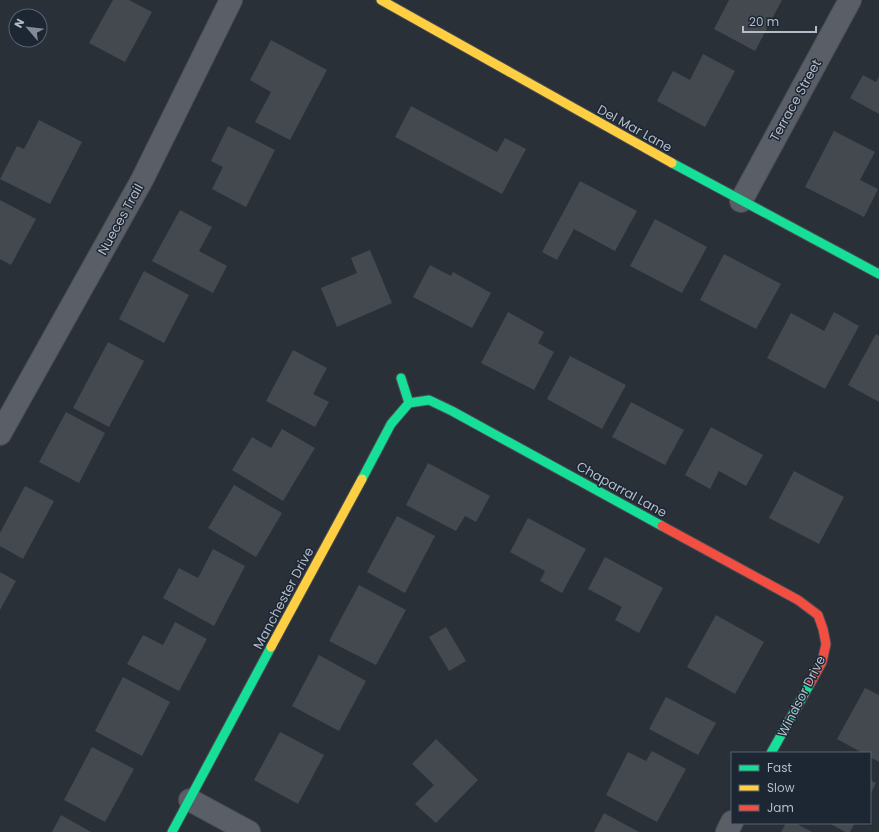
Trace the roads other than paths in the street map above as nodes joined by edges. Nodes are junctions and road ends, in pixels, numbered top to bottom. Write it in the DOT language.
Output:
graph roads {
  1 [pos="231,0"];
  2 [pos="381,0"];
  3 [pos="850,0"];
  4 [pos="741,201"];
  5 [pos="879,274"];
  6 [pos="401,378"];
  7 [pos="409,403"];
  8 [pos="0,434"];
  9 [pos="818,615"];
  10 [pos="772,752"];
  11 [pos="190,800"];
  12 [pos="172,832"];
  13 [pos="249,832"];
  1 -- 8 [label="street, Nueces Trail"];
  2 -- 4 [label="street, Del Mar Lane"];
  3 -- 4 [label="street, Terrace Street"];
  4 -- 5 [label="street, Del Mar Lane"];
  6 -- 7 [label="street"];
  7 -- 9 [label="street, Chaparral Lane"];
  7 -- 11 [label="street, Manchester Drive"];
  9 -- 10 [label="street, Windsor Drive"];
  11 -- 12 [label="street, Manchester Drive"];
  11 -- 13 [label="street"];
}
